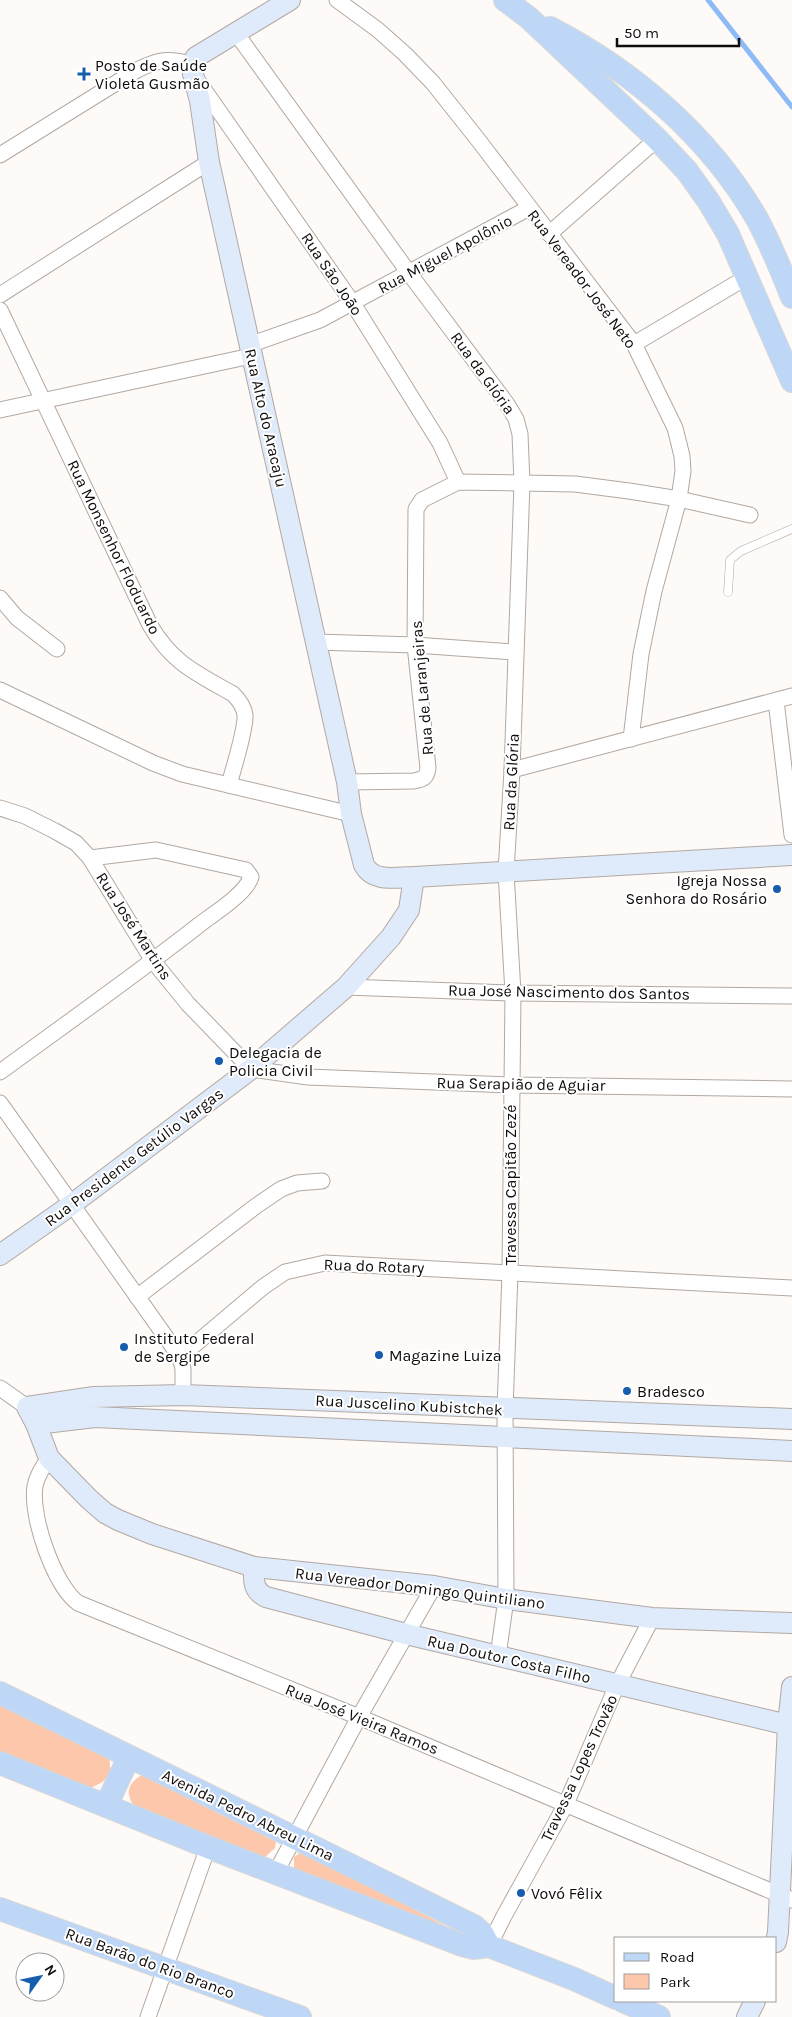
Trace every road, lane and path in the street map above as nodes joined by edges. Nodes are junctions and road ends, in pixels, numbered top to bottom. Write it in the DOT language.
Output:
graph roads {
  1 [pos="290,0"];
  2 [pos="337,0"];
  3 [pos="505,0"];
  4 [pos="529,18"];
  5 [pos="236,33"];
  6 [pos="192,69"];
  7 [pos="657,139"];
  8 [pos="0,155"];
  9 [pos="210,162"];
  10 [pos="530,208"];
  11 [pos="549,234"];
  12 [pos="410,273"];
  13 [pos="747,277"];
  14 [pos="0,294"];
  15 [pos="792,297"];
  16 [pos="352,302"];
  17 [pos="0,310"];
  18 [pos="634,344"];
  19 [pos="250,350"];
  20 [pos="792,381"];
  21 [pos="43,400"];
  22 [pos="0,410"];
  23 [pos="458,482"];
  24 [pos="522,483"];
  25 [pos="679,499"];
  26 [pos="750,515"];
  27 [pos="792,530"];
  28 [pos="728,592"];
  29 [pos="0,598"];
  30 [pos="316,642"];
  31 [pos="415,645"];
  32 [pos="57,649"];
  33 [pos="515,652"];
  34 [pos="0,690"];
  35 [pos="792,696"];
  36 [pos="776,701"];
  37 [pos="631,739"];
  38 [pos="512,770"];
  39 [pos="347,782"];
  40 [pos="229,785"];
  41 [pos="0,808"];
  42 [pos="351,814"];
  43 [pos="792,835"];
  44 [pos="792,855"];
  45 [pos="90,858"];
  46 [pos="506,872"];
  47 [pos="414,877"];
  48 [pos="153,961"];
  49 [pos="346,987"];
  50 [pos="513,993"];
  51 [pos="792,996"];
  52 [pos="251,1069"];
  53 [pos="0,1072"];
  54 [pos="511,1086"];
  55 [pos="792,1088"];
  56 [pos="0,1103"];
  57 [pos="322,1181"];
  58 [pos="71,1205"];
  59 [pos="0,1255"];
  60 [pos="510,1272"];
  61 [pos="792,1288"];
  62 [pos="138,1297"];
  63 [pos="180,1356"];
  64 [pos="1,1388"];
  65 [pos="183,1395"];
  66 [pos="94,1397"];
  67 [pos="505,1409"];
  68 [pos="31,1416"];
  69 [pos="95,1417"];
  70 [pos="792,1419"];
  71 [pos="506,1439"];
  72 [pos="792,1452"];
  73 [pos="49,1458"];
  74 [pos="254,1566"];
  75 [pos="434,1586"];
  76 [pos="506,1599"];
  77 [pos="652,1618"];
  78 [pos="792,1623"];
  79 [pos="406,1634"];
  80 [pos="498,1656"];
  81 [pos="617,1684"];
  82 [pos="792,1687"];
  83 [pos="0,1693"];
  84 [pos="360,1716"];
  85 [pos="788,1725"];
  86 [pos="129,1757"];
  87 [pos="0,1763"];
  88 [pos="566,1804"];
  89 [pos="106,1806"];
  90 [pos="295,1838"];
  91 [pos="208,1847"];
  92 [pos="276,1872"];
  93 [pos="786,1898"];
  94 [pos="0,1909"];
  95 [pos="777,1937"];
  96 [pos="489,1946"];
  97 [pos="165,1970"];
  98 [pos="614,1997"];
  99 [pos="625,2002"];
  100 [pos="754,2002"];
  101 [pos="148,2017"];
  102 [pos="299,2017"];
  103 [pos="659,2017"];
  104 [pos="747,2017"];
  1 -- 5 [label="street"];
  2 -- 10 [label="street, Rua Vereador José Neto"];
  3 -- 4 [label="main road"];
  4 -- 7 [label="main road"];
  4 -- 15 [label="main road"];
  5 -- 6 [label="street"];
  5 -- 12 [label="street, Rua da Glória"];
  6 -- 8 [label="street"];
  6 -- 9 [label="street, Rua Alto do Aracaju"];
  6 -- 16 [label="street, Rua São João"];
  7 -- 11 [label="street"];
  7 -- 13 [label="main road"];
  9 -- 14 [label="street"];
  9 -- 19 [label="street, Rua Alto do Aracaju"];
  10 -- 11 [label="street, Rua Vereador José Neto"];
  10 -- 12 [label="street, Rua Miguel Apolônio"];
  11 -- 18 [label="street, Rua Vereador José Neto"];
  12 -- 16 [label="street, Rua Miguel Apolônio"];
  12 -- 24 [label="street, Rua da Glória"];
  13 -- 18 [label="street"];
  13 -- 20 [label="main road"];
  16 -- 19 [label="street, Rua Miguel Apolônio"];
  16 -- 23 [label="street, Rua São João"];
  17 -- 21 [label="street, Rua Monsenhor Floduardo"];
  18 -- 25 [label="street, Rua Vereador José Neto"];
  19 -- 21 [label="street, Rua Miguel Apolônio"];
  19 -- 30 [label="street, Rua Alto do Aracaju"];
  21 -- 22 [label="street, Rua Miguel Apolônio"];
  21 -- 40 [label="street, Rua Monsenhor Floduardo"];
  23 -- 24 [label="street"];
  23 -- 31 [label="street, Rua de Laranjeiras"];
  24 -- 25 [label="street"];
  24 -- 33 [label="street, Rua da Glória"];
  25 -- 26 [label="street"];
  25 -- 37 [label="street, Rua Vereador José Neto"];
  27 -- 28 [label="lane"];
  29 -- 32 [label="street"];
  30 -- 31 [label="street"];
  30 -- 39 [label="street, Rua Alto do Aracaju"];
  31 -- 33 [label="street"];
  31 -- 39 [label="street, Rua de Laranjeiras"];
  33 -- 38 [label="street, Rua da Glória"];
  34 -- 40 [label="street"];
  35 -- 36 [label="street"];
  36 -- 37 [label="street"];
  36 -- 43 [label="street"];
  37 -- 38 [label="street"];
  38 -- 46 [label="street, Rua da Glória"];
  39 -- 42 [label="street, Rua Alto do Aracaju"];
  40 -- 42 [label="street"];
  41 -- 45 [label="street, Rua José Martins"];
  42 -- 47 [label="street, Rua Alto do Aracaju"];
  44 -- 46 [label="street"];
  45 -- 48 [label="street, Rua José Martins"];
  45 -- 48 [label="street"];
  46 -- 47 [label="street"];
  46 -- 50 [label="street, Travessa Capitão Zezé"];
  47 -- 49 [label="street, Rua Presidente Getúlio Vargas"];
  48 -- 52 [label="street, Rua José Martins"];
  48 -- 53 [label="street"];
  49 -- 50 [label="street, Rua José Nascimento dos Santos"];
  49 -- 52 [label="street, Rua Presidente Getúlio Vargas"];
  50 -- 51 [label="street, Rua José Nascimento dos Santos"];
  50 -- 54 [label="street, Travessa Capitão Zezé"];
  52 -- 54 [label="street, Rua Serapião de Aguiar"];
  52 -- 58 [label="street, Rua Presidente Getúlio Vargas"];
  54 -- 55 [label="street, Rua Serapião de Aguiar"];
  54 -- 60 [label="street, Travessa Capitão Zezé"];
  56 -- 58 [label="street"];
  57 -- 62 [label="street"];
  58 -- 59 [label="street, Rua Presidente Getúlio Vargas"];
  58 -- 62 [label="street"];
  60 -- 61 [label="street, Rua do Rotary"];
  60 -- 63 [label="street, Rua do Rotary"];
  60 -- 67 [label="street, Travessa Capitão Zezé"];
  62 -- 63 [label="street"];
  63 -- 65 [label="street"];
  64 -- 68 [label="street"];
  65 -- 66 [label="street, Rua Juscelino Kubistchek"];
  65 -- 67 [label="street, Rua Juscelino Kubistchek"];
  66 -- 68 [label="street, Rua Juscelino Kubistchek"];
  66 -- 69 [label="street"];
  67 -- 70 [label="street, Rua Juscelino Kubistchek"];
  67 -- 71 [label="street, Travessa Capitão Zezé"];
  68 -- 69 [label="street, Rua Juscelino Kubistchek"];
  68 -- 73 [label="street"];
  69 -- 71 [label="street, Rua Juscelino Kubistchek"];
  71 -- 72 [label="street, Rua Juscelino Kubistchek"];
  71 -- 76 [label="street"];
  73 -- 74 [label="street, Rua Vereador Domingo Quintiliano"];
  73 -- 84 [label="street, Rua José Vieira Ramos"];
  74 -- 75 [label="street, Rua Vereador Domingo Quintiliano"];
  74 -- 79 [label="street, Rua Doutor Costa Filho"];
  75 -- 76 [label="street, Rua Vereador Domingo Quintiliano"];
  75 -- 79 [label="street"];
  76 -- 77 [label="street, Rua Vereador Domingo Quintiliano"];
  76 -- 80 [label="street"];
  77 -- 78 [label="street, Rua Vereador Domingo Quintiliano"];
  77 -- 81 [label="street, Travessa Lopes Trovão"];
  79 -- 80 [label="street, Rua Doutor Costa Filho"];
  79 -- 84 [label="street"];
  80 -- 81 [label="street, Rua Doutor Costa Filho"];
  81 -- 85 [label="street, Rua Doutor Costa Filho"];
  81 -- 88 [label="street, Travessa Lopes Trovão"];
  82 -- 85 [label="street"];
  83 -- 86 [label="main road, Avenida Pedro Abreu Lima"];
  84 -- 88 [label="street, Rua José Vieira Ramos"];
  84 -- 90 [label="street"];
  85 -- 93 [label="street"];
  86 -- 89 [label="main road"];
  86 -- 90 [label="main road, Avenida Pedro Abreu Lima"];
  87 -- 89 [label="main road"];
  88 -- 93 [label="street, Rua José Vieira Ramos"];
  88 -- 96 [label="street, Travessa Lopes Trovão"];
  89 -- 91 [label="main road"];
  90 -- 92 [label="street"];
  90 -- 96 [label="main road, Avenida Pedro Abreu Lima"];
  91 -- 92 [label="main road"];
  91 -- 97 [label="street"];
  92 -- 96 [label="main road"];
  93 -- 95 [label="street"];
  94 -- 97 [label="main road, Rua Barão do Rio Branco"];
  96 -- 98 [label="main road"];
  97 -- 101 [label="street"];
  97 -- 102 [label="main road, Rua Barão do Rio Branco"];
  99 -- 103 [label="main road"];
  100 -- 104 [label="street"];
}
